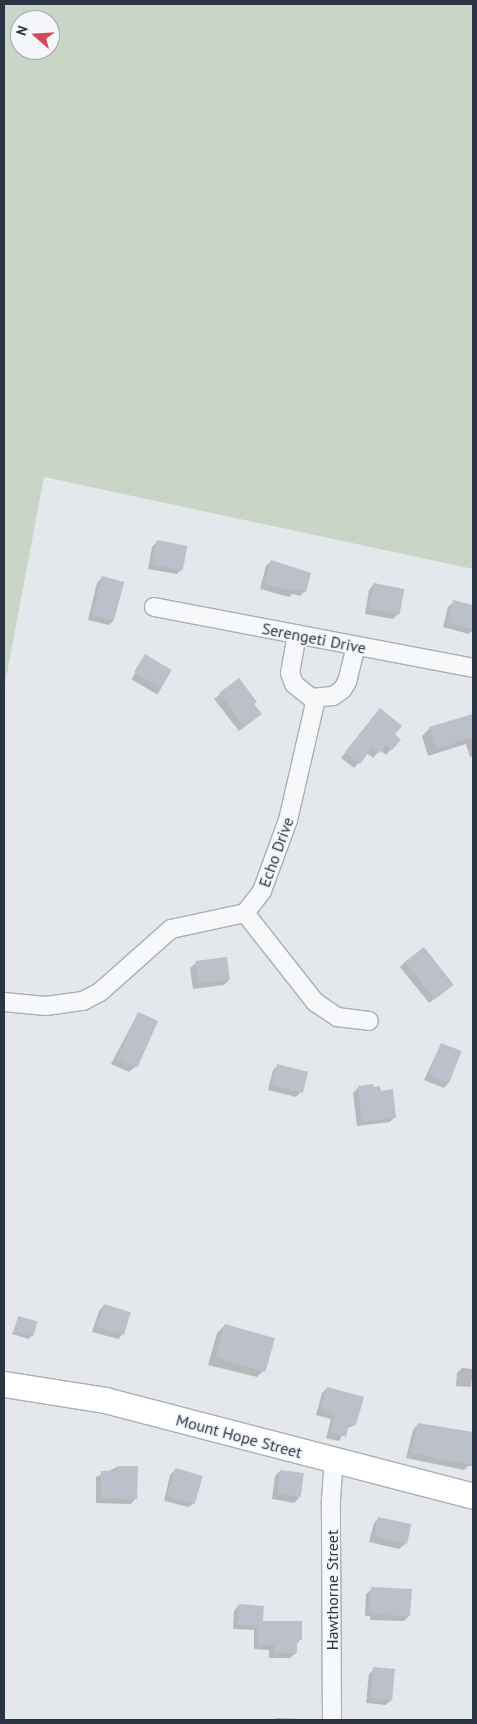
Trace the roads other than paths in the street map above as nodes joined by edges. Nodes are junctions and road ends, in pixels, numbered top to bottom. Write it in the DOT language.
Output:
graph roads {
  1 [pos="154,607"];
  2 [pos="297,634"];
  3 [pos="356,646"];
  4 [pos="473,668"];
  5 [pos="316,699"];
  6 [pos="245,913"];
  7 [pos="4,1002"];
  8 [pos="369,1021"];
  9 [pos="4,1384"];
  10 [pos="334,1461"];
  11 [pos="473,1496"];
  12 [pos="332,1720"];
  1 -- 2 [label="street, Serengeti Drive"];
  2 -- 3 [label="street, Serengeti Drive"];
  2 -- 5 [label="street"];
  3 -- 4 [label="street, Serengeti Drive"];
  3 -- 5 [label="street"];
  5 -- 6 [label="street, Echo Drive"];
  6 -- 7 [label="street"];
  6 -- 8 [label="street"];
  9 -- 10 [label="street, Mount Hope Street"];
  10 -- 11 [label="street, Mount Hope Street"];
  10 -- 12 [label="street, Hawthorne Street"];
}
